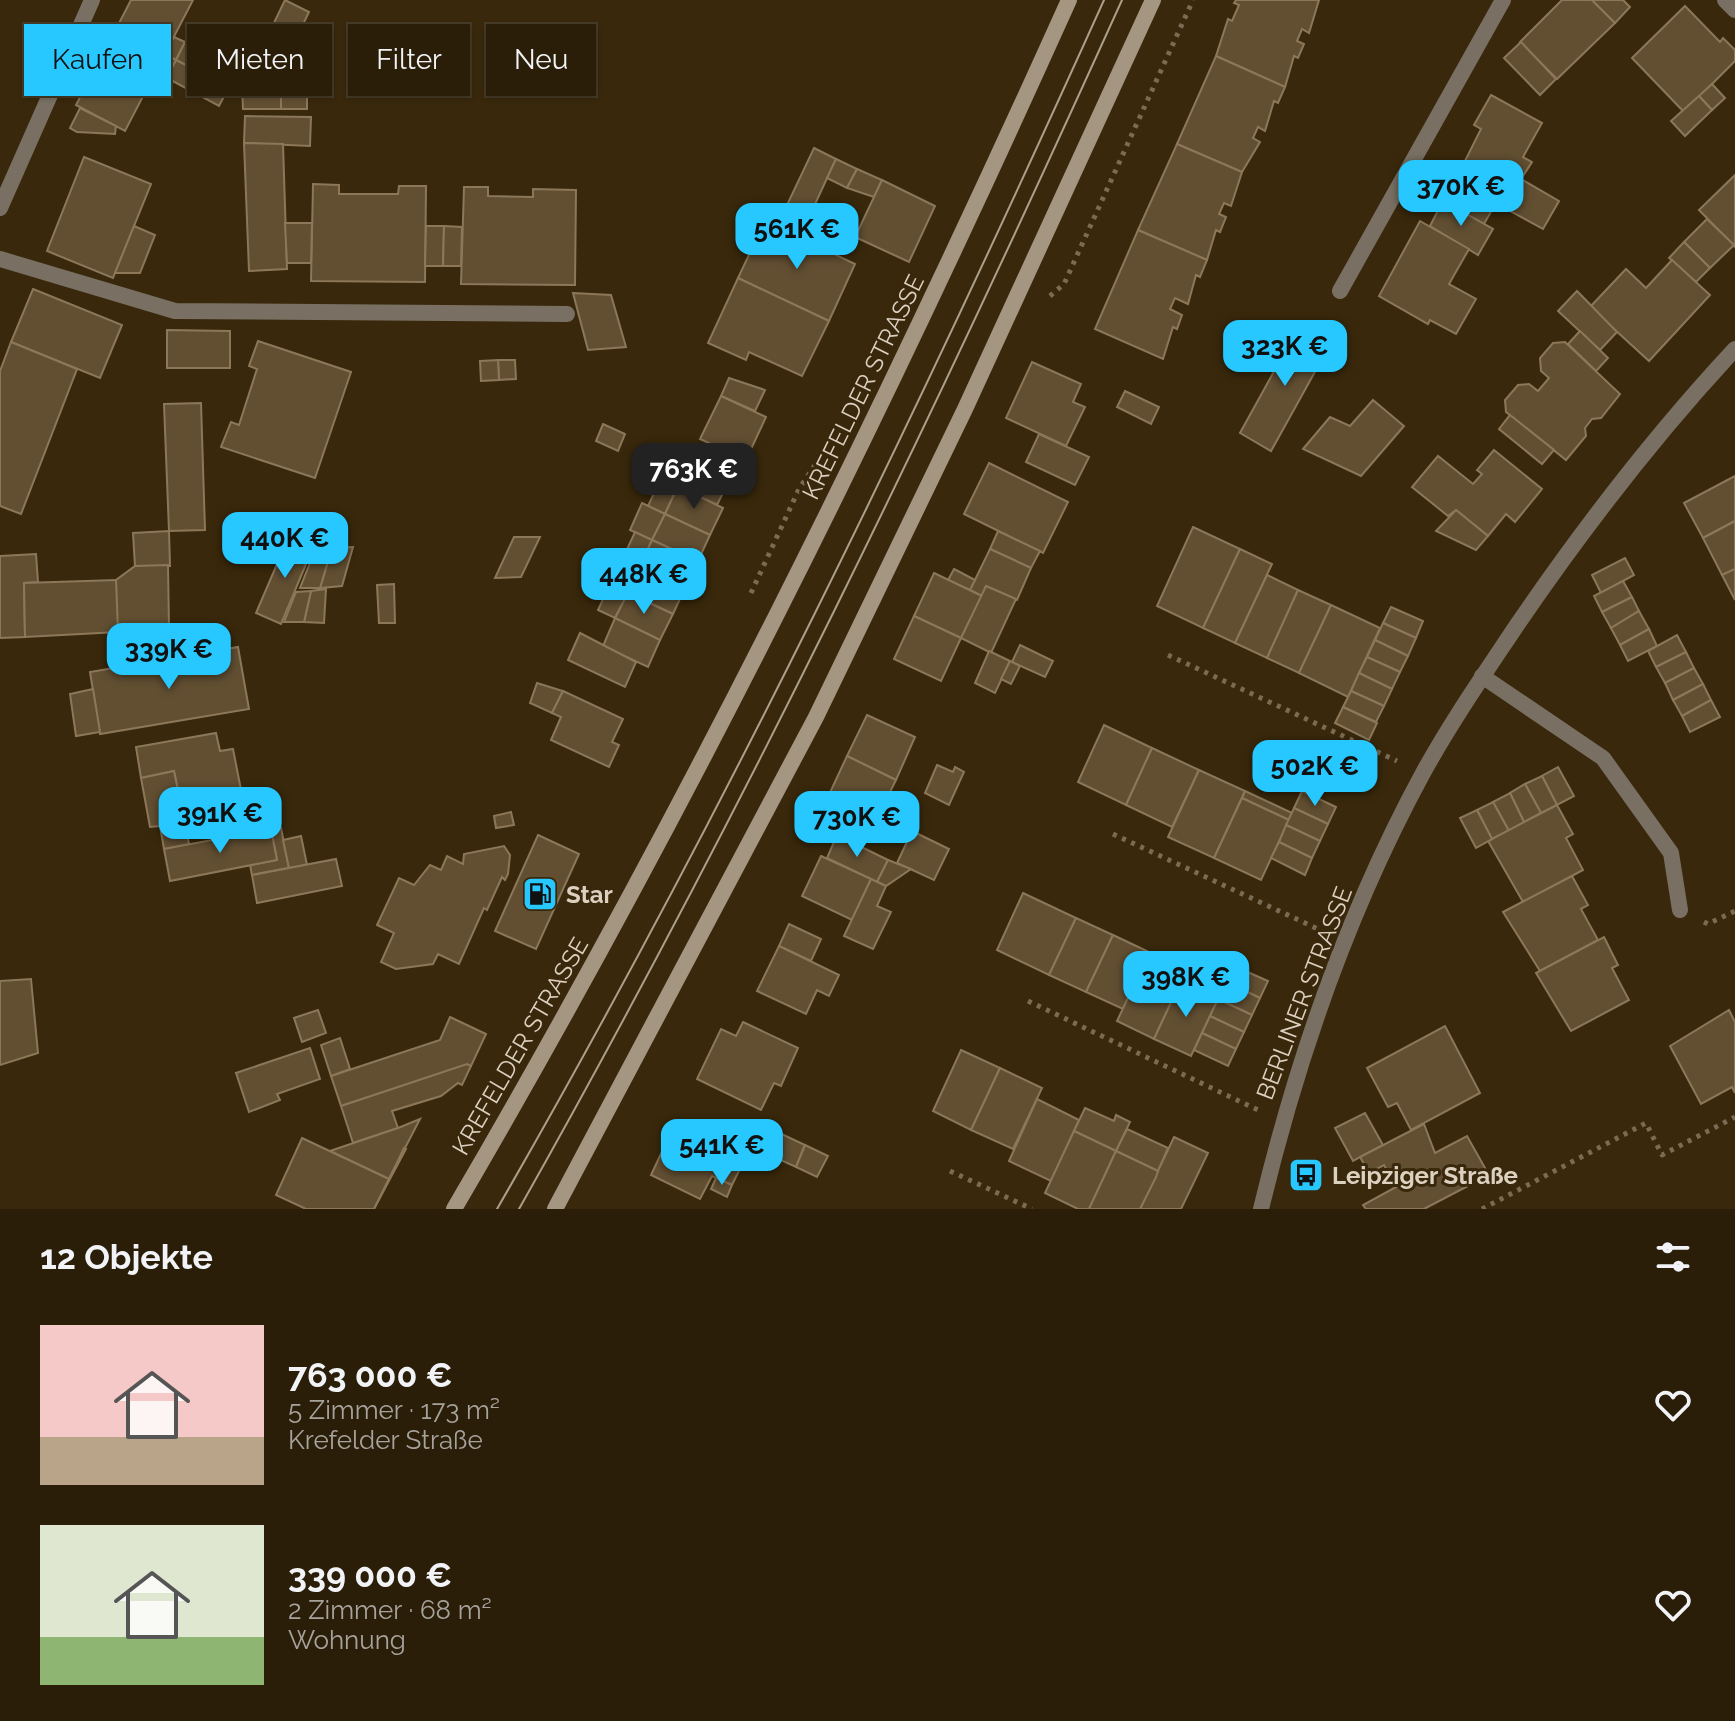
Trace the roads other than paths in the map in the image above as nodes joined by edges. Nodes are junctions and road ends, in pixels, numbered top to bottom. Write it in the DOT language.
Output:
graph roads {
  1 [pos="92,0"];
  2 [pos="1069,0"];
  3 [pos="1153,0"];
  4 [pos="1503,0"];
  5 [pos="1725,0"];
  6 [pos="1735,10"];
  7 [pos="0,208"];
  8 [pos="0,259"];
  9 [pos="1340,291"];
  10 [pos="567,314"];
  11 [pos="1735,349"];
  12 [pos="1482,676"];
  13 [pos="1680,910"];
  14 [pos="454,1209"];
  15 [pos="555,1209"];
  16 [pos="1261,1209"];
  1 -- 7 [label="street"];
  2 -- 14 [label="main road, KREFELDER STRASSE"];
  3 -- 15 [label="main road"];
  4 -- 9 [label="street"];
  5 -- 6 [label="street"];
  8 -- 10 [label="street"];
  11 -- 12 [label="street, BERLINER STRASSE"];
  12 -- 13 [label="street"];
  12 -- 16 [label="street, BERLINER STRASSE"];
}
